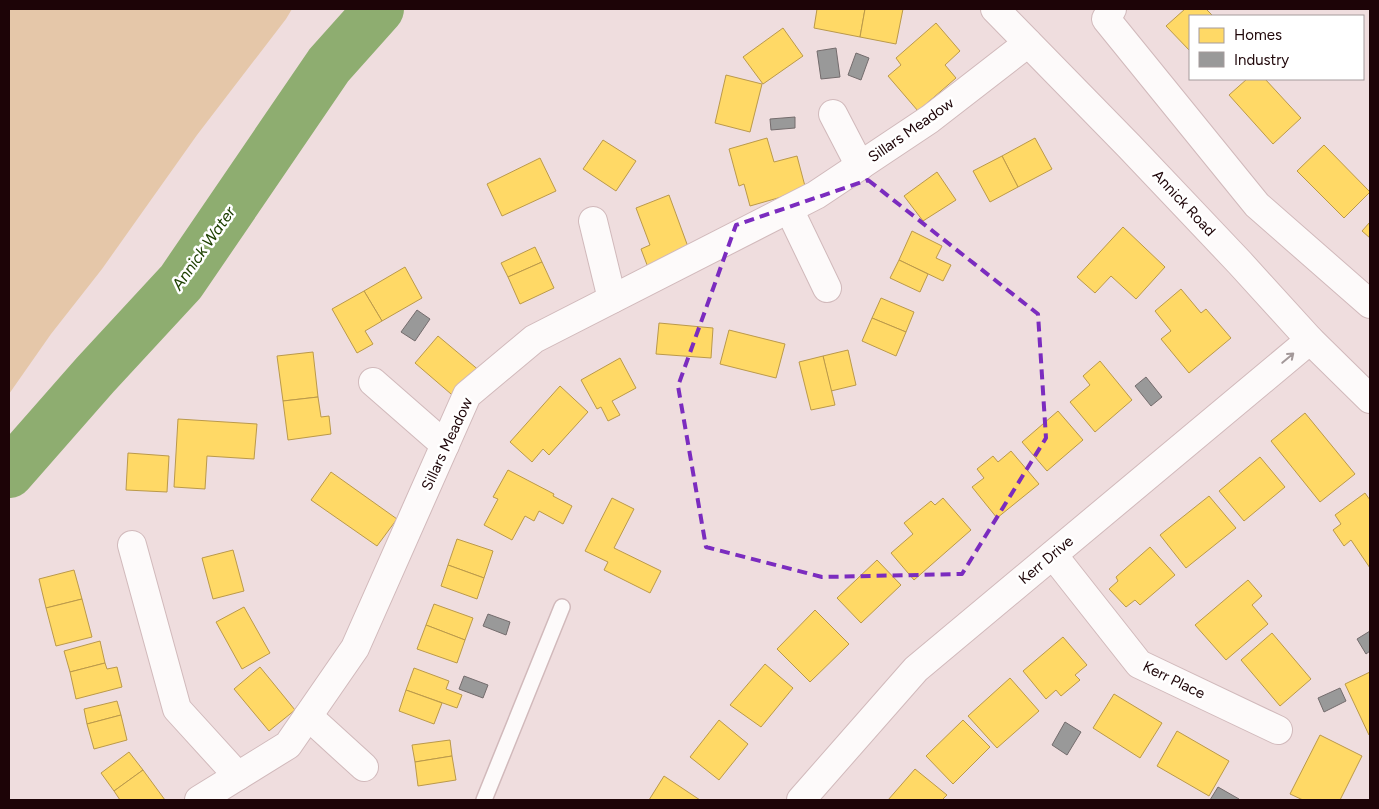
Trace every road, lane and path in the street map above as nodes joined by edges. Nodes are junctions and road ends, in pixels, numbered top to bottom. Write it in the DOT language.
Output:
graph roads {
  1 [pos="995,9"];
  2 [pos="1109,14"];
  3 [pos="1028,44"];
  4 [pos="833,114"];
  5 [pos="860,166"];
  6 [pos="789,209"];
  7 [pos="593,221"];
  8 [pos="828,288"];
  9 [pos="612,299"];
  10 [pos="1370,304"];
  11 [pos="1310,340"];
  12 [pos="373,382"];
  13 [pos="1370,399"];
  14 [pos="445,445"];
  15 [pos="132,545"];
  16 [pos="1053,555"];
  17 [pos="562,608"];
  18 [pos="308,716"];
  19 [pos="1278,730"];
  20 [pos="364,767"];
  21 [pos="238,776"];
  22 [pos="199,800"];
  23 [pos="484,800"];
  24 [pos="801,800"];
  1 -- 3 [label="street, Annick Road"];
  2 -- 10 [label="street"];
  3 -- 5 [label="street, Sillars Meadow"];
  3 -- 11 [label="street, Annick Road"];
  4 -- 5 [label="street"];
  5 -- 6 [label="street, Sillars Meadow"];
  6 -- 8 [label="street"];
  6 -- 9 [label="street, Sillars Meadow"];
  7 -- 9 [label="street"];
  9 -- 14 [label="street, Sillars Meadow"];
  11 -- 13 [label="street, Annick Road"];
  16 -- 11 [label="street, Kerr Drive, one-way"];
  12 -- 14 [label="street"];
  14 -- 18 [label="street, Sillars Meadow"];
  15 -- 21 [label="street"];
  16 -- 19 [label="street, Kerr Place"];
  16 -- 24 [label="street, Kerr Drive"];
  17 -- 23 [label="lane"];
  18 -- 20 [label="street"];
  18 -- 21 [label="street, Sillars Meadow"];
  21 -- 22 [label="street, Sillars Meadow"];
}
